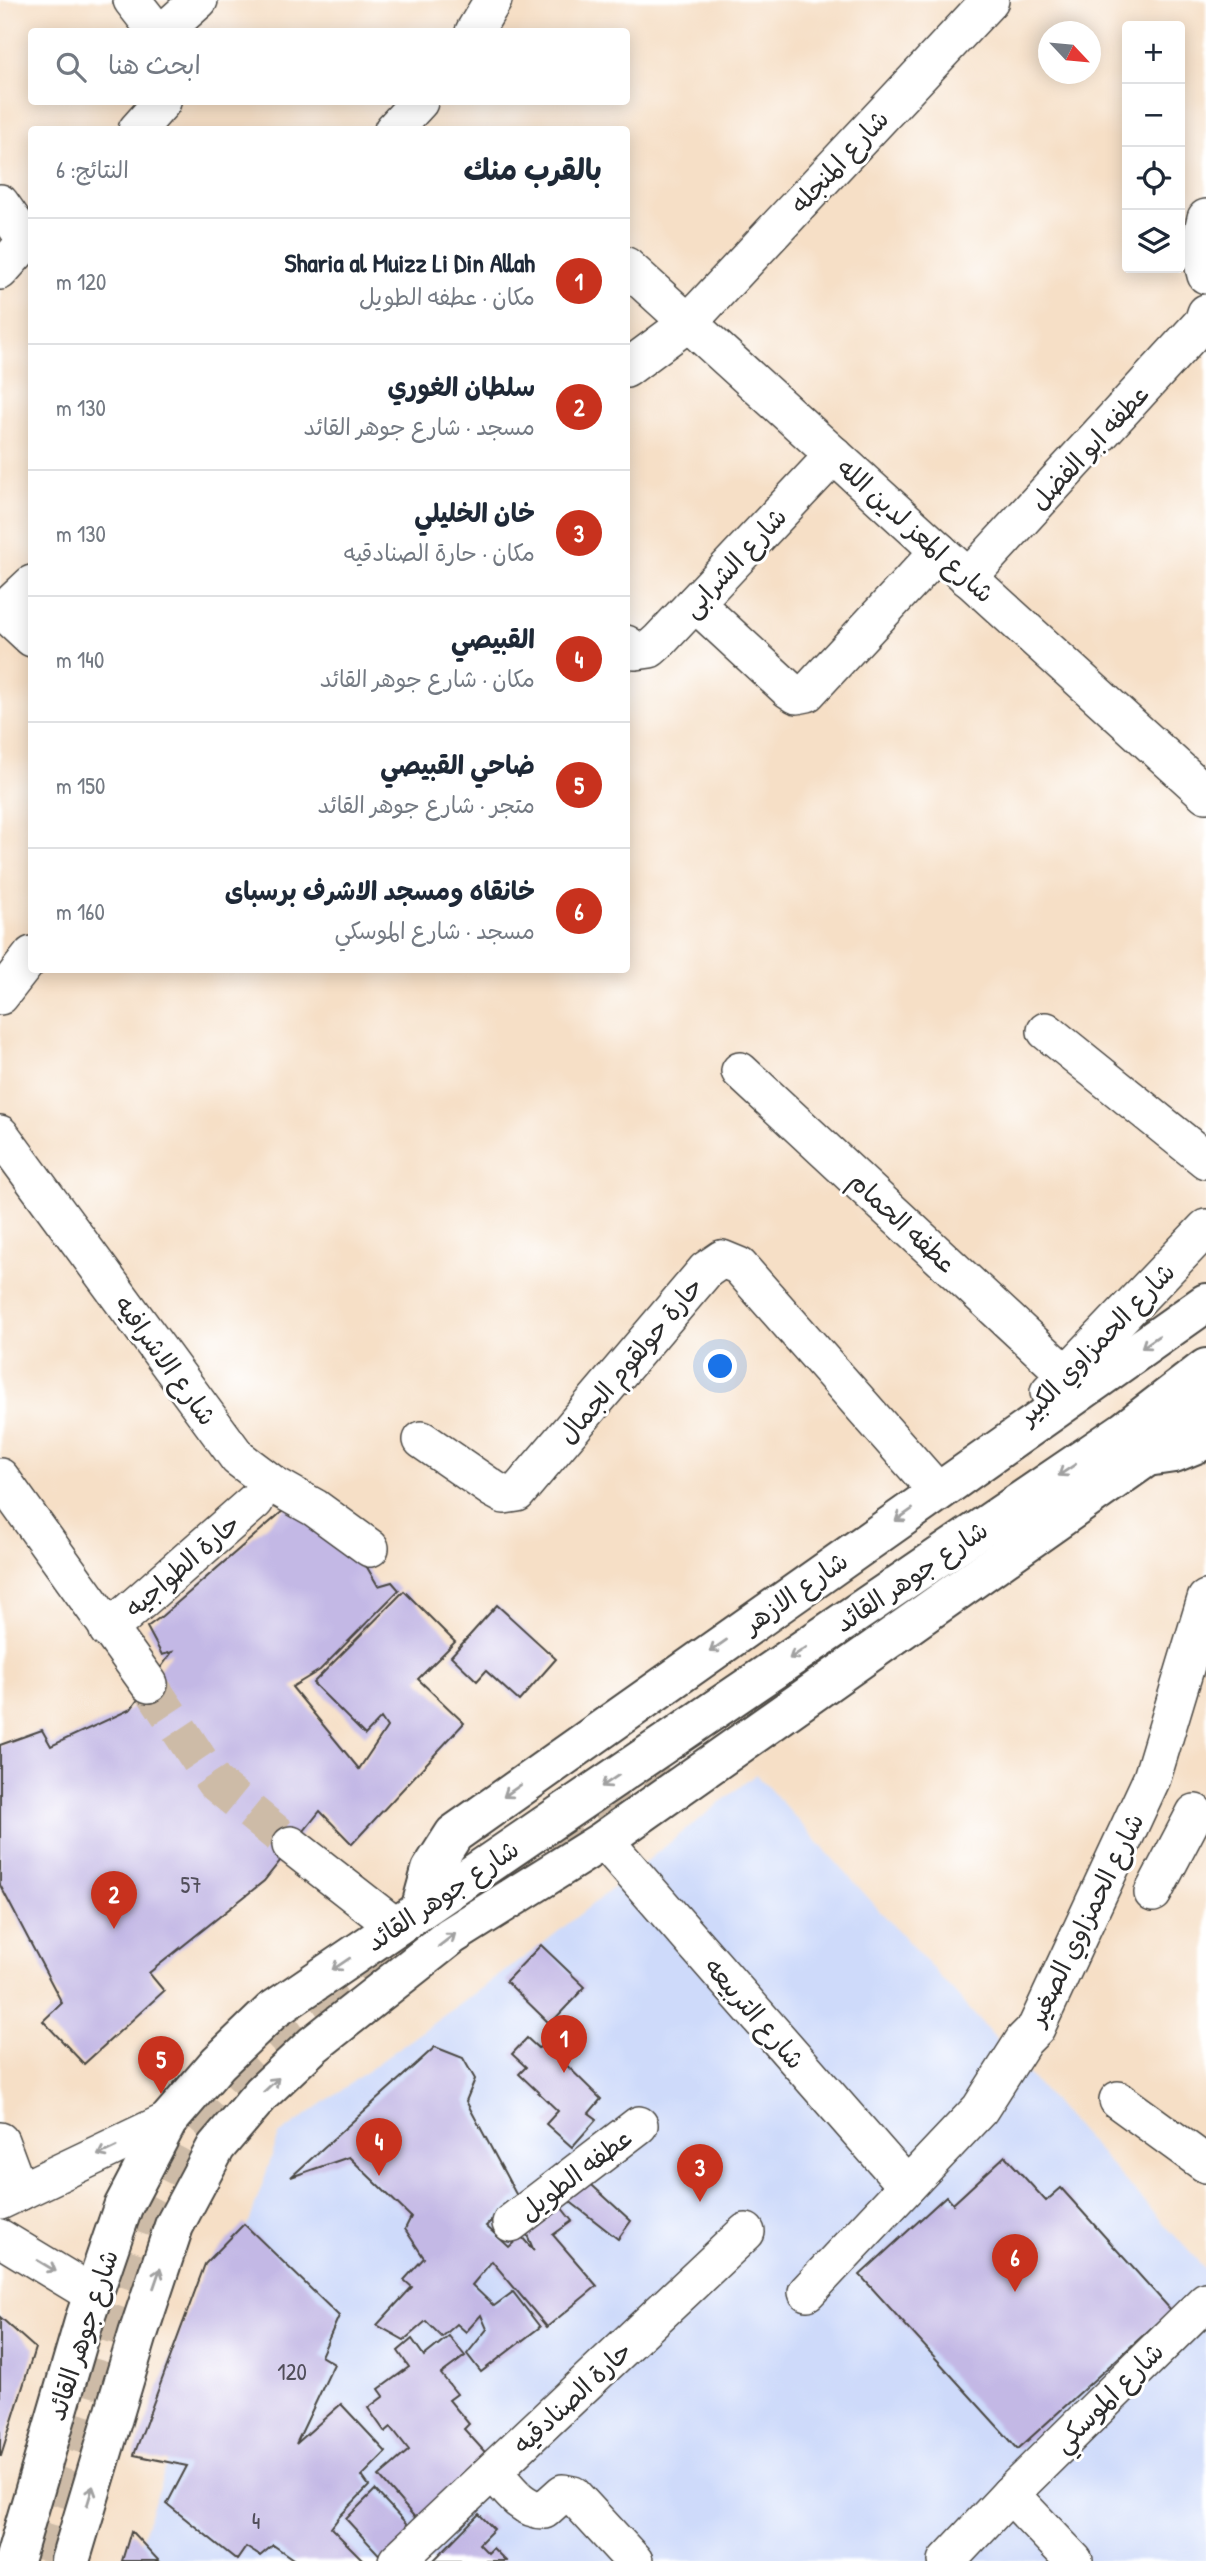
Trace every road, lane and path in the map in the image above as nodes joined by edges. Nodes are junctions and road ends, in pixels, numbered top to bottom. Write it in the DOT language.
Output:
graph roads {
  1 [pos="132,0"];
  2 [pos="199,0"];
  3 [pos="493,0"];
  4 [pos="990,0"];
  5 [pos="154,28"];
  6 [pos="168,28"];
  7 [pos="476,28"];
  8 [pos="159,105"];
  9 [pos="416,105"];
  10 [pos="141,126"];
  11 [pos="397,126"];
  12 [pos="0,203"];
  13 [pos="1206,218"];
  14 [pos="28,237"];
  15 [pos="28,239"];
  16 [pos="630,270"];
  17 [pos="0,271"];
  18 [pos="1206,275"];
  19 [pos="1206,313"];
  20 [pos="688,323"];
  21 [pos="630,366"];
  22 [pos="834,455"];
  23 [pos="939,551"];
  24 [pos="968,578"];
  25 [pos="28,588"];
  26 [pos="695,603"];
  27 [pos="2,613"];
  28 [pos="28,635"];
  29 [pos="630,646"];
  30 [pos="1204,789"];
  31 [pos="28,960"];
  32 [pos="0,996"];
  33 [pos="1046,1031"];
  34 [pos="740,1071"];
  35 [pos="0,1134"];
  36 [pos="1206,1160"];
  37 [pos="1206,1228"];
  38 [pos="1206,1303"];
  39 [pos="1206,1368"];
  40 [pos="1066,1374"];
  41 [pos="1206,1410"];
  42 [pos="422,1440"];
  43 [pos="1206,1440"];
  44 [pos="1135,1444"];
  45 [pos="986,1458"];
  46 [pos="0,1477"];
  47 [pos="938,1492"];
  48 [pos="255,1501"];
  49 [pos="370,1548"];
  50 [pos="1206,1598"];
  51 [pos="108,1630"];
  52 [pos="149,1684"];
  53 [pos="1152,1778"];
  54 [pos="1200,1817"];
  55 [pos="604,1840"];
  56 [pos="291,1846"];
  57 [pos="1153,1893"];
  58 [pos="408,1918"];
  59 [pos="1118,2100"];
  60 [pos="168,2121"];
  61 [pos="639,2125"];
  62 [pos="0,2141"];
  63 [pos="1206,2164"];
  64 [pos="907,2186"];
  65 [pos="10,2196"];
  66 [pos="511,2223"];
  67 [pos="746,2232"];
  68 [pos="0,2238"];
  69 [pos="807,2292"];
  70 [pos="94,2295"];
  71 [pos="1206,2301"];
  72 [pos="493,2471"];
  73 [pos="1010,2494"];
  74 [pos="14,2561"];
  75 [pos="71,2561"];
  76 [pos="397,2561"];
  77 [pos="634,2561"];
  78 [pos="947,2561"];
  79 [pos="1074,2561"];
  1 -- 5 [label="street"];
  2 -- 6 [label="street"];
  3 -- 7 [label="street"];
  4 -- 20 [label="street, شارع المنجله"];
  8 -- 10 [label="street"];
  9 -- 11 [label="street"];
  12 -- 14 [label="street"];
  13 -- 18 [label="street"];
  15 -- 17 [label="street"];
  16 -- 20 [label="street, شارع المعز لدين الله"];
  19 -- 24 [label="street, عطفه ابو الفضل"];
  20 -- 21 [label="street, شارع المنجله"];
  20 -- 22 [label="street, شارع المعز لدين الله"];
  22 -- 23 [label="street, شارع المعز لدين الله"];
  22 -- 26 [label="street, شارع الشرابى"];
  23 -- 24 [label="street, شارع المعز لدين الله"];
  23 -- 26 [label="street"];
  24 -- 30 [label="street, شارع المعز لدين الله"];
  25 -- 27 [label="street"];
  26 -- 29 [label="street, شارع الشرابى"];
  27 -- 28 [label="street"];
  31 -- 32 [label="street"];
  33 -- 36 [label="street"];
  34 -- 40 [label="street, عطفه الحمام"];
  35 -- 49 [label="street, شارع الاشرافيه"];
  37 -- 40 [label="street, شارع الحمزاوي الكبير"];
  38 -- 45 [label="main road, شارع الازهر, one-way"];
  39 -- 44 [label="main road"];
  40 -- 45 [label="street, شارع الحمزاوي الكبير"];
  41 -- 44 [label="main road"];
  42 -- 47 [label="street, حارة حولقوم الجمال"];
  43 -- 44 [label="main road"];
  44 -- 55 [label="main road, شارع جوهر القائد"];
  44 -- 58 [label="main road, شارع جوهر القائد, one-way"];
  45 -- 47 [label="main road, شارع الازهر"];
  46 -- 51 [label="street"];
  47 -- 58 [label="main road, شارع الازهر, one-way"];
  48 -- 51 [label="street, حارة الطواجيه"];
  50 -- 53 [label="street, شارع الحمزاوي الصغير"];
  51 -- 52 [label="street"];
  53 -- 54 [label="street"];
  53 -- 64 [label="street, شارع الحمزاوي الصغير"];
  54 -- 57 [label="street"];
  55 -- 64 [label="street, شارع التربيعه"];
  75 -- 55 [label="main road, شارع جوهر القائد, one-way"];
  56 -- 58 [label="street"];
  58 -- 60 [label="main road, شارع جوهر القائد, one-way"];
  59 -- 63 [label="street"];
  60 -- 65 [label="street, one-way"];
  60 -- 70 [label="main road, شارع جوهر القائد"];
  61 -- 66 [label="street, عطفه الطويل"];
  62 -- 65 [label="street"];
  64 -- 69 [label="street, شارع الحمزاوي الصغير"];
  67 -- 72 [label="street, حارة الصنادقيه"];
  68 -- 70 [label="street, one-way"];
  70 -- 74 [label="main road, شارع جوهر القائد"];
  71 -- 73 [label="street, شارع الموسكي"];
  72 -- 76 [label="street, حارة الصنادقيه"];
  72 -- 77 [label="street"];
  73 -- 78 [label="street, شارع الموسكي"];
  73 -- 79 [label="street"];
}
